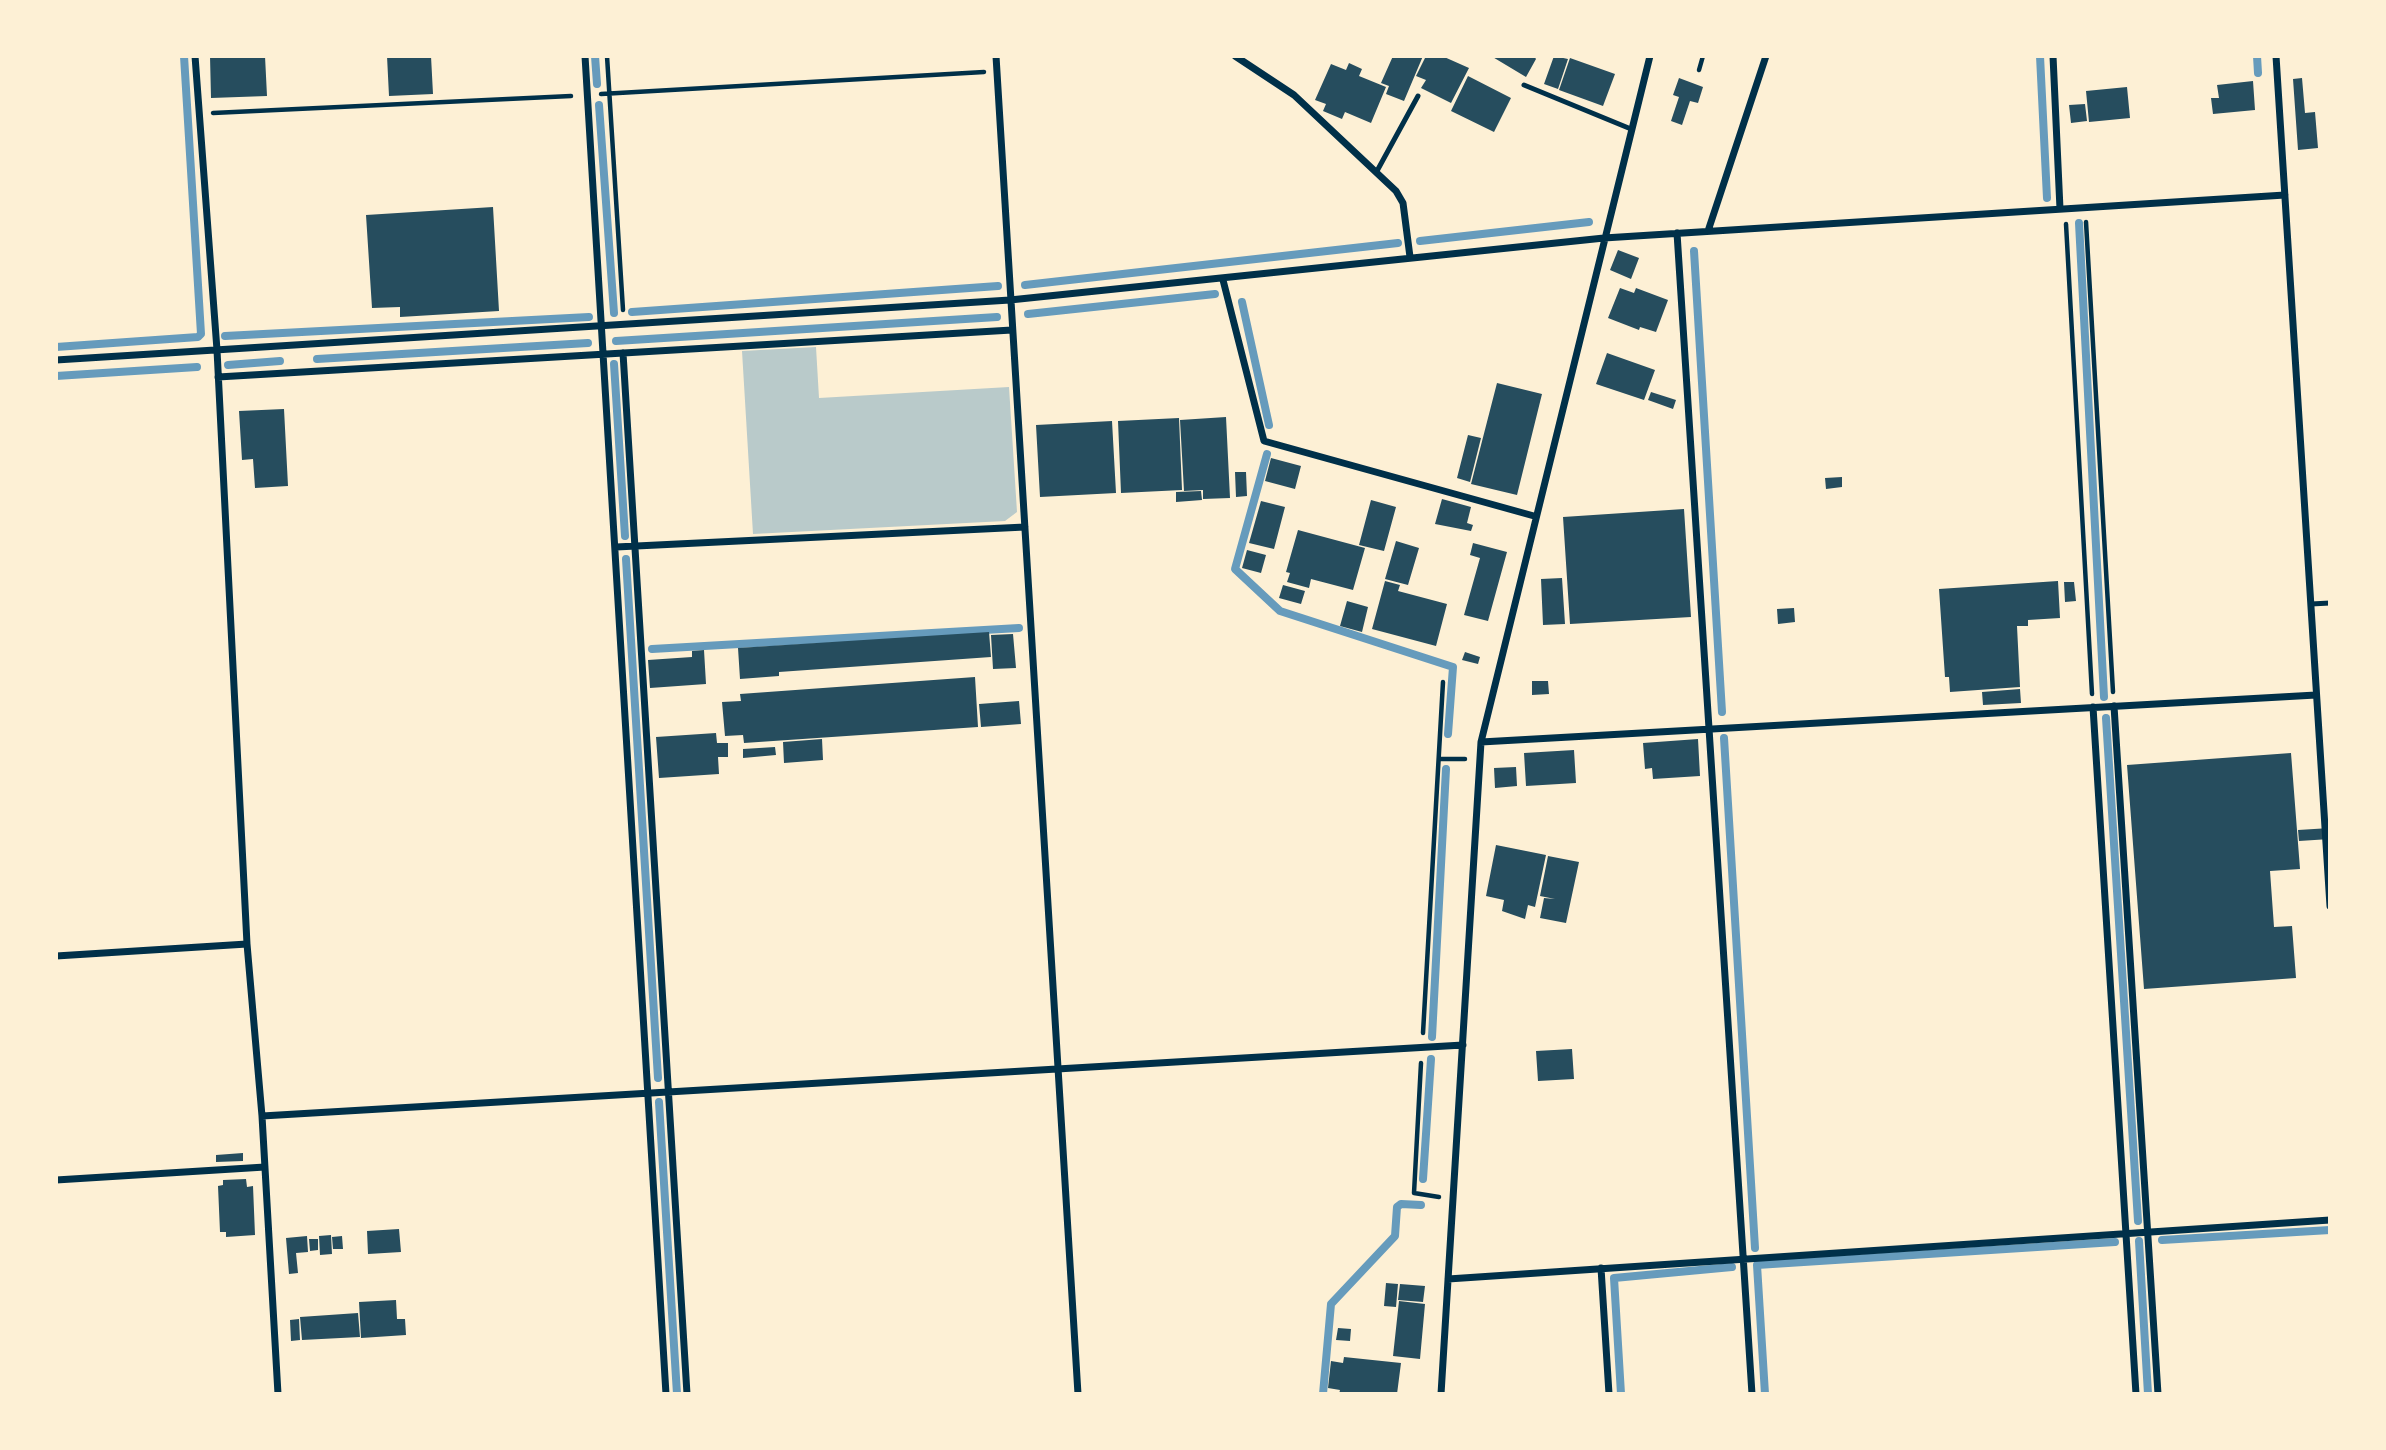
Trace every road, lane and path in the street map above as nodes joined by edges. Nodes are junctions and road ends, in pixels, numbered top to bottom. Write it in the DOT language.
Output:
graph roads {
  1 [pos="195,56"];
  2 [pos="585,56"];
  3 [pos="607,56"];
  4 [pos="996,56"];
  5 [pos="1235,56"];
  6 [pos="1650,56"];
  7 [pos="1703,56"];
  8 [pos="1766,56"];
  9 [pos="2053,56"];
  10 [pos="2276,56"];
  11 [pos="1699,70"];
  12 [pos="1524,85"];
  13 [pos="1418,96"];
  14 [pos="1631,129"];
  15 [pos="1377,171"];
  16 [pos="2284,195"];
  17 [pos="2085,207"];
  18 [pos="2062,209"];
  19 [pos="1708,231"];
  20 [pos="1677,233"];
  21 [pos="1604,238"];
  22 [pos="1410,257"];
  23 [pos="1223,280"];
  24 [pos="1010,300"];
  25 [pos="624,325"];
  26 [pos="602,327"];
  27 [pos="1012,330"];
  28 [pos="217,350"];
  29 [pos="623,353"];
  30 [pos="603,354"];
  31 [pos="56,359"];
  32 [pos="218,377"];
  33 [pos="1534,516"];
  34 [pos="1025,527"];
  35 [pos="635,546"];
  36 [pos="616,547"];
  37 [pos="2330,603"];
  38 [pos="2311,604"];
  39 [pos="1443,682"];
  40 [pos="2316,695"];
  41 [pos="2114,706"];
  42 [pos="2093,707"];
  43 [pos="1712,729"];
  44 [pos="1481,742"];
  45 [pos="1439,759"];
  46 [pos="1480,760"];
  47 [pos="2330,906"];
  48 [pos="247,944"];
  49 [pos="56,956"];
  50 [pos="1463,1045"];
  51 [pos="1422,1047"];
  52 [pos="1060,1067"];
  53 [pos="669,1090"];
  54 [pos="647,1091"];
  55 [pos="262,1116"];
  56 [pos="265,1167"];
  57 [pos="56,1180"];
  58 [pos="1453,1199"];
  59 [pos="2330,1220"];
  60 [pos="2148,1233"];
  61 [pos="2127,1235"];
  62 [pos="1742,1258"];
  63 [pos="1601,1268"];
  64 [pos="1448,1279"];
  65 [pos="278,1394"];
  66 [pos="666,1394"];
  67 [pos="687,1394"];
  68 [pos="1078,1394"];
  69 [pos="1441,1394"];
  70 [pos="1609,1394"];
  71 [pos="1752,1394"];
  72 [pos="2136,1394"];
  73 [pos="2158,1394"];
  1 -- 28 [label="street"];
  2 -- 26 [label="street"];
  3 -- 25 [label="path"];
  4 -- 24 [label="street"];
  5 -- 15 [label="street"];
  6 -- 14 [label="street"];
  7 -- 11 [label="path"];
  8 -- 19 [label="street"];
  9 -- 18 [label="street"];
  10 -- 16 [label="street"];
  12 -- 14 [label="lane"];
  13 -- 15 [label="lane"];
  14 -- 21 [label="street"];
  15 -- 22 [label="street"];
  16 -- 17 [label="street"];
  16 -- 38 [label="street"];
  17 -- 18 [label="street"];
  17 -- 41 [label="path"];
  18 -- 19 [label="street"];
  18 -- 42 [label="path"];
  19 -- 20 [label="street"];
  20 -- 21 [label="street"];
  20 -- 43 [label="street"];
  21 -- 22 [label="street"];
  21 -- 33 [label="street"];
  22 -- 23 [label="street"];
  23 -- 24 [label="street"];
  23 -- 33 [label="street"];
  24 -- 25 [label="street"];
  24 -- 27 [label="street"];
  25 -- 26 [label="street"];
  26 -- 28 [label="street"];
  26 -- 30 [label="street"];
  27 -- 29 [label="street"];
  27 -- 34 [label="street"];
  28 -- 31 [label="street"];
  28 -- 32 [label="street"];
  29 -- 30 [label="street"];
  29 -- 35 [label="street"];
  30 -- 32 [label="street"];
  30 -- 36 [label="street"];
  32 -- 48 [label="street"];
  33 -- 44 [label="street"];
  34 -- 35 [label="street"];
  34 -- 52 [label="street"];
  35 -- 36 [label="street"];
  35 -- 53 [label="street"];
  36 -- 54 [label="street"];
  37 -- 38 [label="lane"];
  38 -- 40 [label="street"];
  39 -- 45 [label="path"];
  40 -- 41 [label="street"];
  40 -- 47 [label="street"];
  41 -- 42 [label="street"];
  41 -- 60 [label="street"];
  42 -- 43 [label="street"];
  42 -- 61 [label="street"];
  43 -- 44 [label="street"];
  43 -- 62 [label="street"];
  44 -- 46 [label="street"];
  45 -- 46 [label="path"];
  45 -- 51 [label="path"];
  46 -- 50 [label="street"];
  48 -- 49 [label="street"];
  48 -- 55 [label="street"];
  50 -- 51 [label="street"];
  50 -- 58 [label="street"];
  51 -- 52 [label="street"];
  51 -- 58 [label="path"];
  52 -- 53 [label="street"];
  52 -- 68 [label="street"];
  53 -- 54 [label="street"];
  53 -- 67 [label="street"];
  54 -- 55 [label="street"];
  54 -- 66 [label="street"];
  55 -- 56 [label="street"];
  56 -- 57 [label="street"];
  56 -- 65 [label="street"];
  58 -- 64 [label="street"];
  59 -- 60 [label="street"];
  60 -- 61 [label="street"];
  60 -- 73 [label="street"];
  61 -- 62 [label="street"];
  61 -- 72 [label="street"];
  62 -- 63 [label="street"];
  62 -- 71 [label="street"];
  63 -- 64 [label="street"];
  63 -- 70 [label="street"];
  64 -- 69 [label="street"];
}
